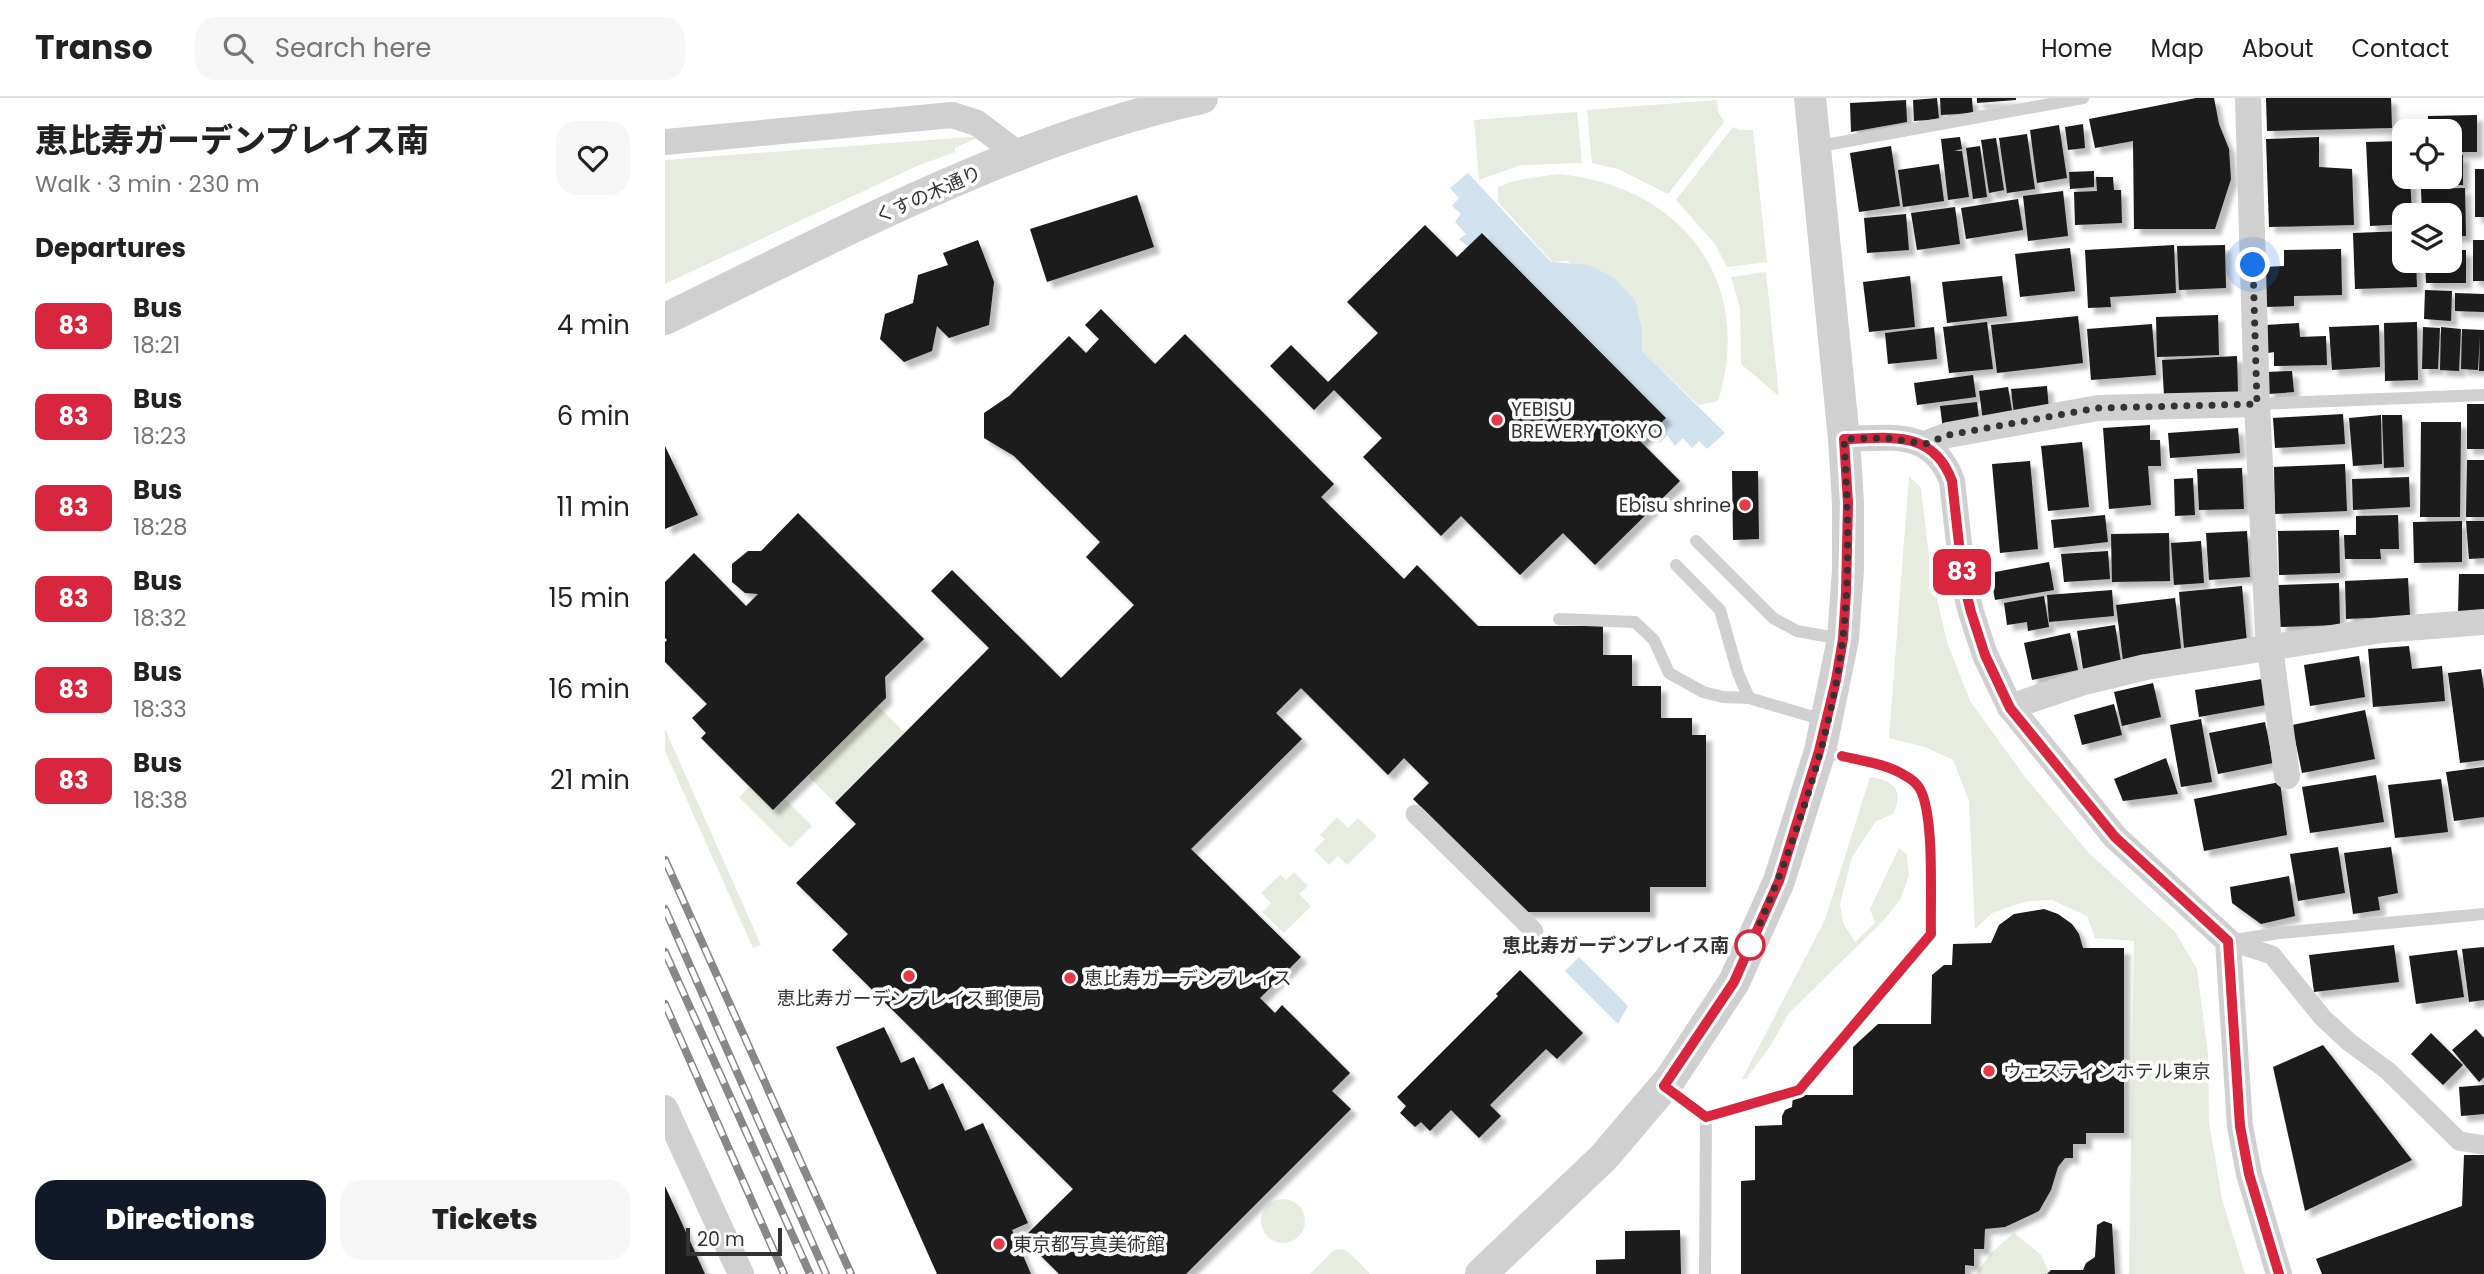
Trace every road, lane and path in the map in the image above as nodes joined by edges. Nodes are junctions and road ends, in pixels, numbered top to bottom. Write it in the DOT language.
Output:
graph roads {
  1 [pos="1202,98"];
  2 [pos="1810,98"];
  3 [pos="2083,98"];
  4 [pos="2248,98"];
  5 [pos="665,142"];
  6 [pos="1815,147"];
  7 [pos="1018,154"];
  8 [pos="665,319"];
  9 [pos="2484,395"];
  10 [pos="2257,404"];
  11 [pos="1844,439"];
  12 [pos="1925,444"];
  13 [pos="1696,541"];
  14 [pos="1676,565"];
  15 [pos="1559,619"];
  16 [pos="2484,622"];
  17 [pos="1843,639"];
  18 [pos="2269,647"];
  19 [pos="1749,698"];
  20 [pos="2010,708"];
  21 [pos="1823,736"];
  22 [pos="2287,776"];
  23 [pos="1415,814"];
  24 [pos="2484,914"];
  25 [pos="1534,931"];
  26 [pos="2228,941"];
  27 [pos="1664,1086"];
  28 [pos="665,1108"];
  29 [pos="1706,1117"];
  30 [pos="2484,1144"];
  31 [pos="741,1274"];
  32 [pos="1481,1274"];
  33 [pos="1705,1274"];
  34 [pos="2279,1274"];
  1 -- 7 [label="street, くすの木通り"];
  2 -- 6 [label="street"];
  3 -- 6 [label="lane"];
  4 -- 10 [label="street"];
  5 -- 7 [label="street"];
  6 -- 11 [label="street"];
  7 -- 8 [label="street, くすの木通り"];
  9 -- 10 [label="lane"];
  10 -- 12 [label="street"];
  10 -- 18 [label="street"];
  11 -- 12 [label="street"];
  11 -- 17 [label="street"];
  12 -- 20 [label="street"];
  13 -- 17 [label="lane"];
  14 -- 19 [label="lane"];
  15 -- 19 [label="lane"];
  16 -- 18 [label="street"];
  17 -- 21 [label="street"];
  18 -- 20 [label="street"];
  18 -- 22 [label="street"];
  19 -- 21 [label="lane"];
  20 -- 26 [label="street"];
  21 -- 27 [label="street"];
  21 -- 29 [label="lane"];
  23 -- 25 [label="street"];
  24 -- 26 [label="lane"];
  26 -- 30 [label="street"];
  26 -- 34 [label="street"];
  27 -- 29 [label="lane"];
  27 -- 32 [label="street"];
  28 -- 31 [label="street"];
  29 -- 33 [label="lane"];
}
